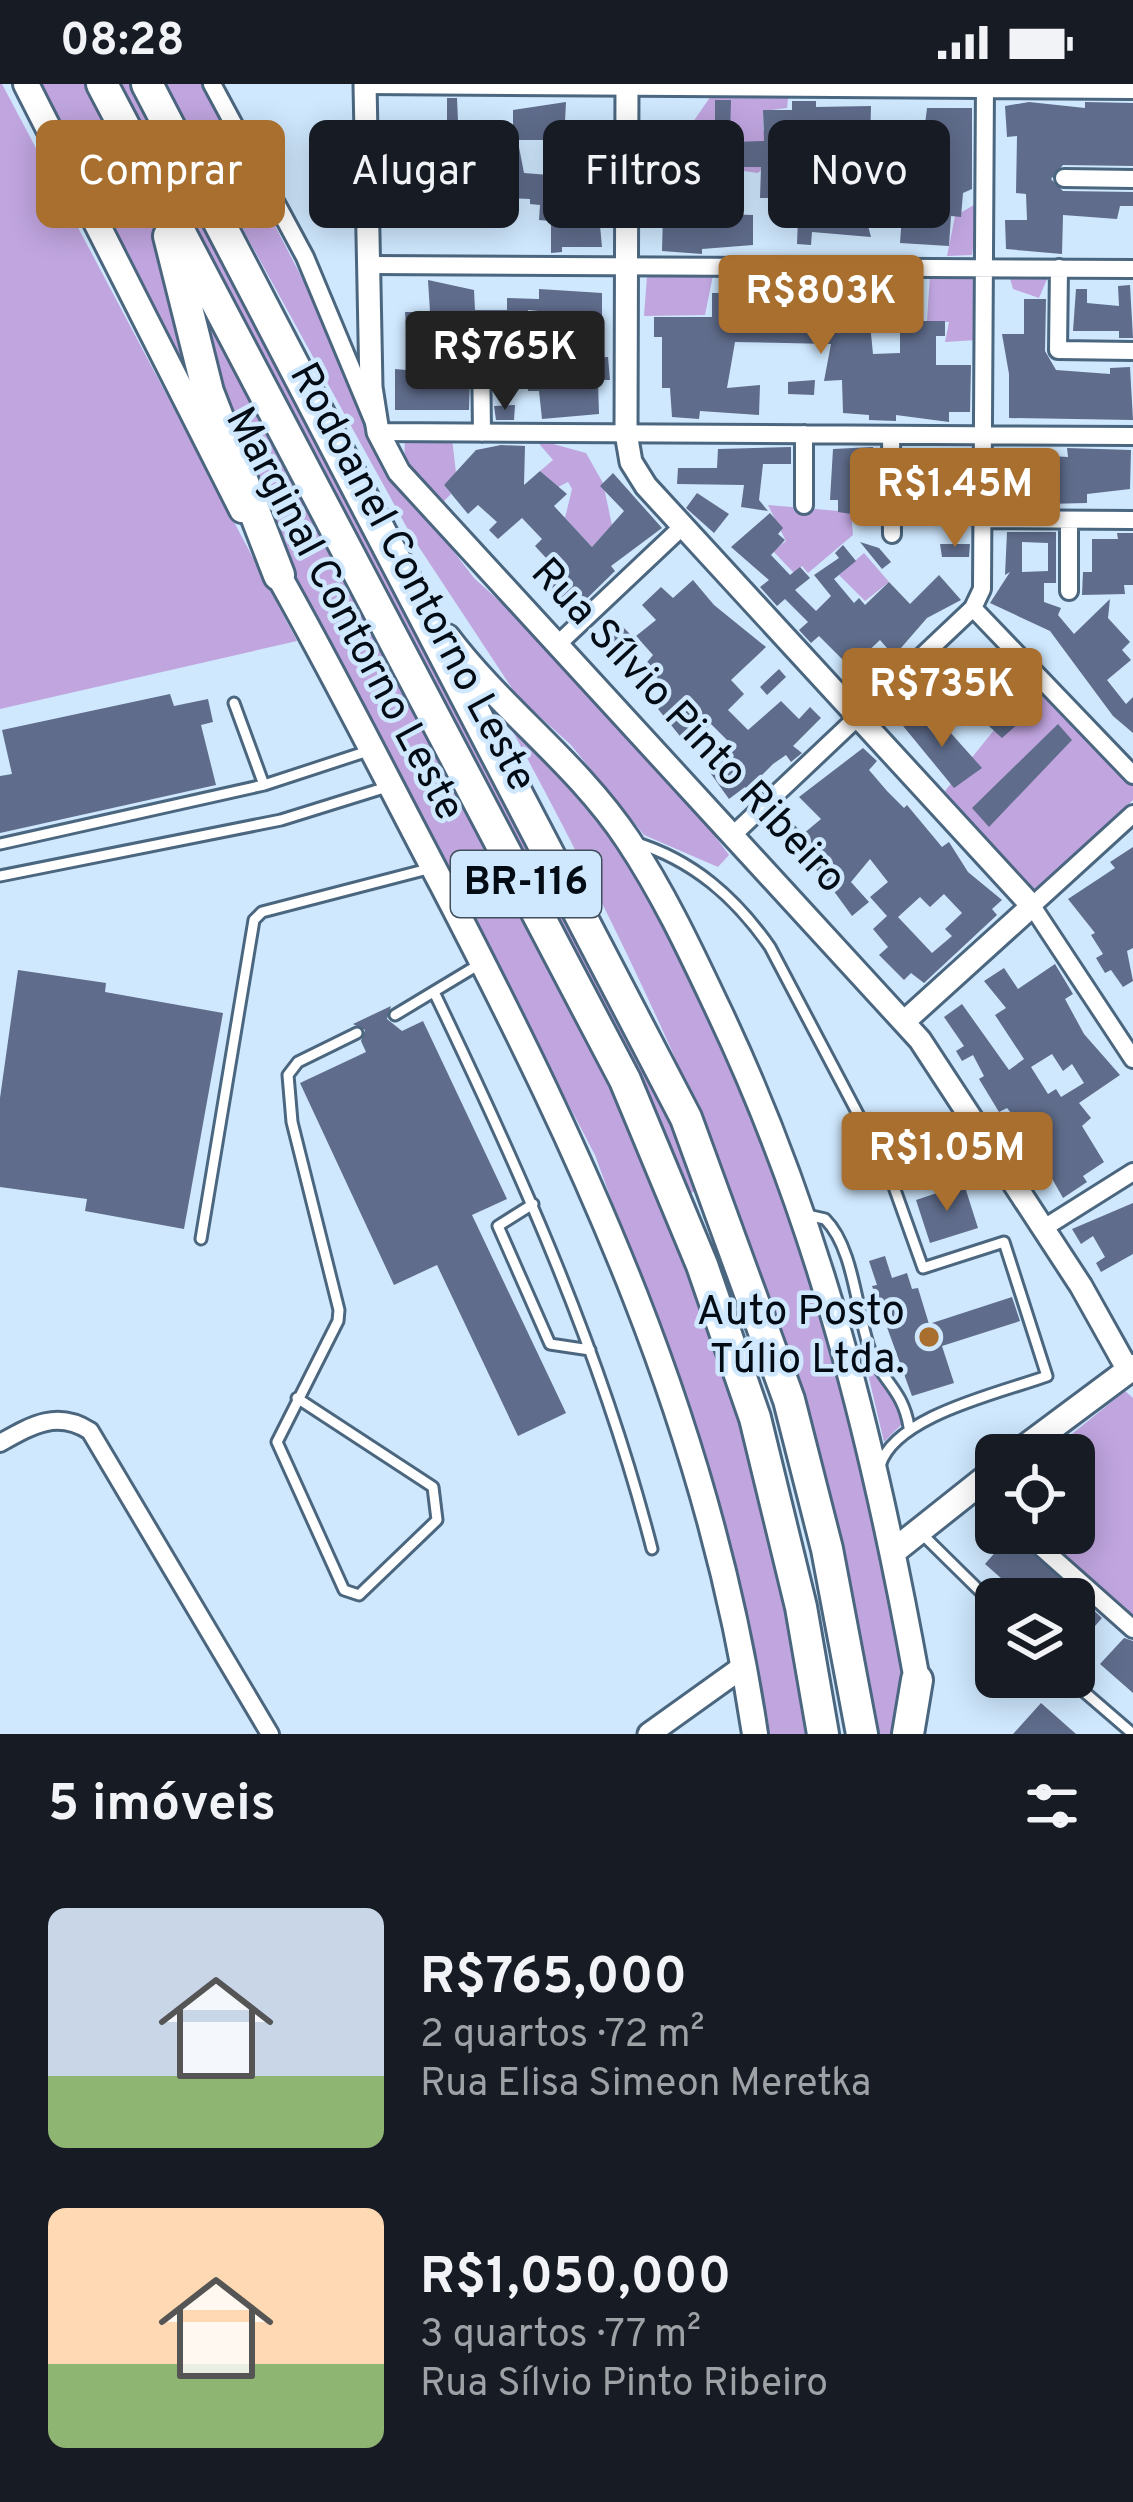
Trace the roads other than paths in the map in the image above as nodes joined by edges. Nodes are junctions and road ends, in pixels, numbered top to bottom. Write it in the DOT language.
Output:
graph roads {
  1 [pos="26,84"];
  2 [pos="102,84"];
  3 [pos="147,84"];
  4 [pos="212,84"];
  5 [pos="365,84"];
  6 [pos="627,85"];
  7 [pos="986,87"];
  8 [pos="1133,90"];
  9 [pos="121,120"];
  10 [pos="1064,178"];
  11 [pos="1133,179"];
  12 [pos="166,228"];
  13 [pos="178,228"];
  14 [pos="371,266"];
  15 [pos="627,266"];
  16 [pos="985,268"];
  17 [pos="1059,268"];
  18 [pos="1133,268"];
  19 [pos="539,349"];
  20 [pos="1133,351"];
  21 [pos="378,432"];
  22 [pos="482,433"];
  23 [pos="626,434"];
  24 [pos="804,434"];
  25 [pos="891,435"];
  26 [pos="984,435"];
  27 [pos="1133,436"];
  28 [pos="804,505"];
  29 [pos="984,519"];
  30 [pos="1069,520"];
  31 [pos="1133,520"];
  32 [pos="683,526"];
  33 [pos="892,533"];
  34 [pos="279,575"];
  35 [pos="1070,591"];
  36 [pos="416,596"];
  37 [pos="973,608"];
  38 [pos="560,643"];
  39 [pos="234,703"];
  40 [pos="858,717"];
  41 [pos="373,749"];
  42 [pos="1133,775"];
  43 [pos="264,785"];
  44 [pos="392,785"];
  45 [pos="1133,814"];
  46 [pos="735,833"];
  47 [pos="629,841"];
  48 [pos="0,844"];
  49 [pos="434,868"];
  50 [pos="0,876"];
  51 [pos="1032,906"];
  52 [pos="483,963"];
  53 [pos="434,992"];
  54 [pos="395,1015"];
  55 [pos="904,1021"];
  56 [pos="357,1033"];
  57 [pos="1133,1059"];
  58 [pos="1133,1172"];
  59 [pos="533,1204"];
  60 [pos="803,1214"];
  61 [pos="1044,1228"];
  62 [pos="200,1240"];
  63 [pos="590,1350"];
  64 [pos="1130,1369"];
  65 [pos="297,1398"];
  66 [pos="909,1427"];
  67 [pos="1043,1434"];
  68 [pos="0,1443"];
  69 [pos="879,1474"];
  70 [pos="974,1488"];
  71 [pos="919,1531"];
  72 [pos="652,1549"];
  73 [pos="894,1551"];
  74 [pos="1049,1554"];
  75 [pos="975,1586"];
  76 [pos="1133,1629"];
  77 [pos="744,1666"];
  78 [pos="917,1680"];
  79 [pos="1090,1698"];
  80 [pos="270,1734"];
  81 [pos="649,1734"];
  82 [pos="755,1734"];
  83 [pos="823,1734"];
  84 [pos="862,1734"];
  85 [pos="908,1734"];
  86 [pos="926,1734"];
  87 [pos="1132,1734"];
  1 -- 34 [label="main road, Marginal Contorno Leste"];
  2 -- 9 [label="highway, Rodoanel Contorno Leste / BR-116"];
  3 -- 36 [label="highway, Rodoanel Contorno Leste / BR-116"];
  4 -- 21 [label="street"];
  5 -- 6 [label="street"];
  5 -- 14 [label="street, Rua Sílvio Pinto Ribeiro"];
  6 -- 7 [label="street"];
  6 -- 15 [label="street"];
  7 -- 8 [label="street"];
  7 -- 16 [label="street"];
  10 -- 11 [label="street"];
  12 -- 34 [label="highway"];
  13 -- 83 [label="highway, Rodoanel Contorno Leste / BR-116"];
  14 -- 15 [label="street"];
  14 -- 21 [label="street, Rua Sílvio Pinto Ribeiro"];
  15 -- 16 [label="street"];
  15 -- 23 [label="street"];
  16 -- 17 [label="street"];
  16 -- 26 [label="street"];
  17 -- 18 [label="street"];
  17 -- 20 [label="street"];
  19 -- 22 [label="street"];
  21 -- 22 [label="street"];
  21 -- 38 [label="street, Rua Sílvio Pinto Ribeiro"];
  22 -- 23 [label="street"];
  23 -- 24 [label="street"];
  23 -- 32 [label="street"];
  24 -- 25 [label="street"];
  24 -- 28 [label="street"];
  25 -- 26 [label="street"];
  25 -- 33 [label="street"];
  26 -- 27 [label="street"];
  26 -- 29 [label="street"];
  29 -- 30 [label="street"];
  29 -- 37 [label="street"];
  30 -- 31 [label="street"];
  30 -- 35 [label="street"];
  32 -- 38 [label="street"];
  32 -- 40 [label="street"];
  34 -- 41 [label="main road, Marginal Contorno Leste"];
  36 -- 47 [label="main road, Marginal Contorno Leste"];
  36 -- 84 [label="highway, Rodoanel Contorno Leste / BR-116"];
  37 -- 40 [label="street"];
  37 -- 42 [label="street"];
  38 -- 46 [label="street, Rua Sílvio Pinto Ribeiro"];
  39 -- 43 [label="lane"];
  40 -- 46 [label="street"];
  40 -- 51 [label="street"];
  41 -- 43 [label="lane"];
  41 -- 44 [label="main road, Marginal Contorno Leste"];
  43 -- 48 [label="lane"];
  44 -- 49 [label="main road, Marginal Contorno Leste"];
  44 -- 50 [label="lane"];
  45 -- 51 [label="street"];
  46 -- 55 [label="street, Rua Sílvio Pinto Ribeiro"];
  47 -- 60 [label="main road, Marginal Contorno Leste"];
  47 -- 66 [label="lane"];
  49 -- 52 [label="main road, Marginal Contorno Leste"];
  49 -- 62 [label="lane"];
  51 -- 55 [label="street"];
  51 -- 57 [label="street"];
  52 -- 53 [label="lane"];
  52 -- 77 [label="main road, Marginal Contorno Leste"];
  53 -- 54 [label="lane"];
  53 -- 59 [label="lane"];
  55 -- 61 [label="street, Rua Sílvio Pinto Ribeiro"];
  56 -- 65 [label="lane"];
  58 -- 61 [label="street"];
  59 -- 63 [label="lane"];
  59 -- 63 [label="lane"];
  60 -- 66 [label="lane"];
  60 -- 69 [label="main road, Marginal Contorno Leste"];
  61 -- 64 [label="street, Rua Sílvio Pinto Ribeiro"];
  63 -- 72 [label="lane"];
  64 -- 67 [label="main road"];
  65 -- 65 [label="lane"];
  66 -- 69 [label="lane"];
  68 -- 80 [label="street"];
  69 -- 73 [label="main road, Marginal Contorno Leste"];
  70 -- 71 [label="main road"];
  71 -- 73 [label="main road"];
  71 -- 75 [label="lane"];
  73 -- 78 [label="main road, Marginal Contorno Leste"];
  74 -- 76 [label="street"];
  77 -- 81 [label="street"];
  77 -- 82 [label="main road, Marginal Contorno Leste"];
  78 -- 85 [label="highway"];
  78 -- 86 [label="street"];
  79 -- 87 [label="lane"];
}
